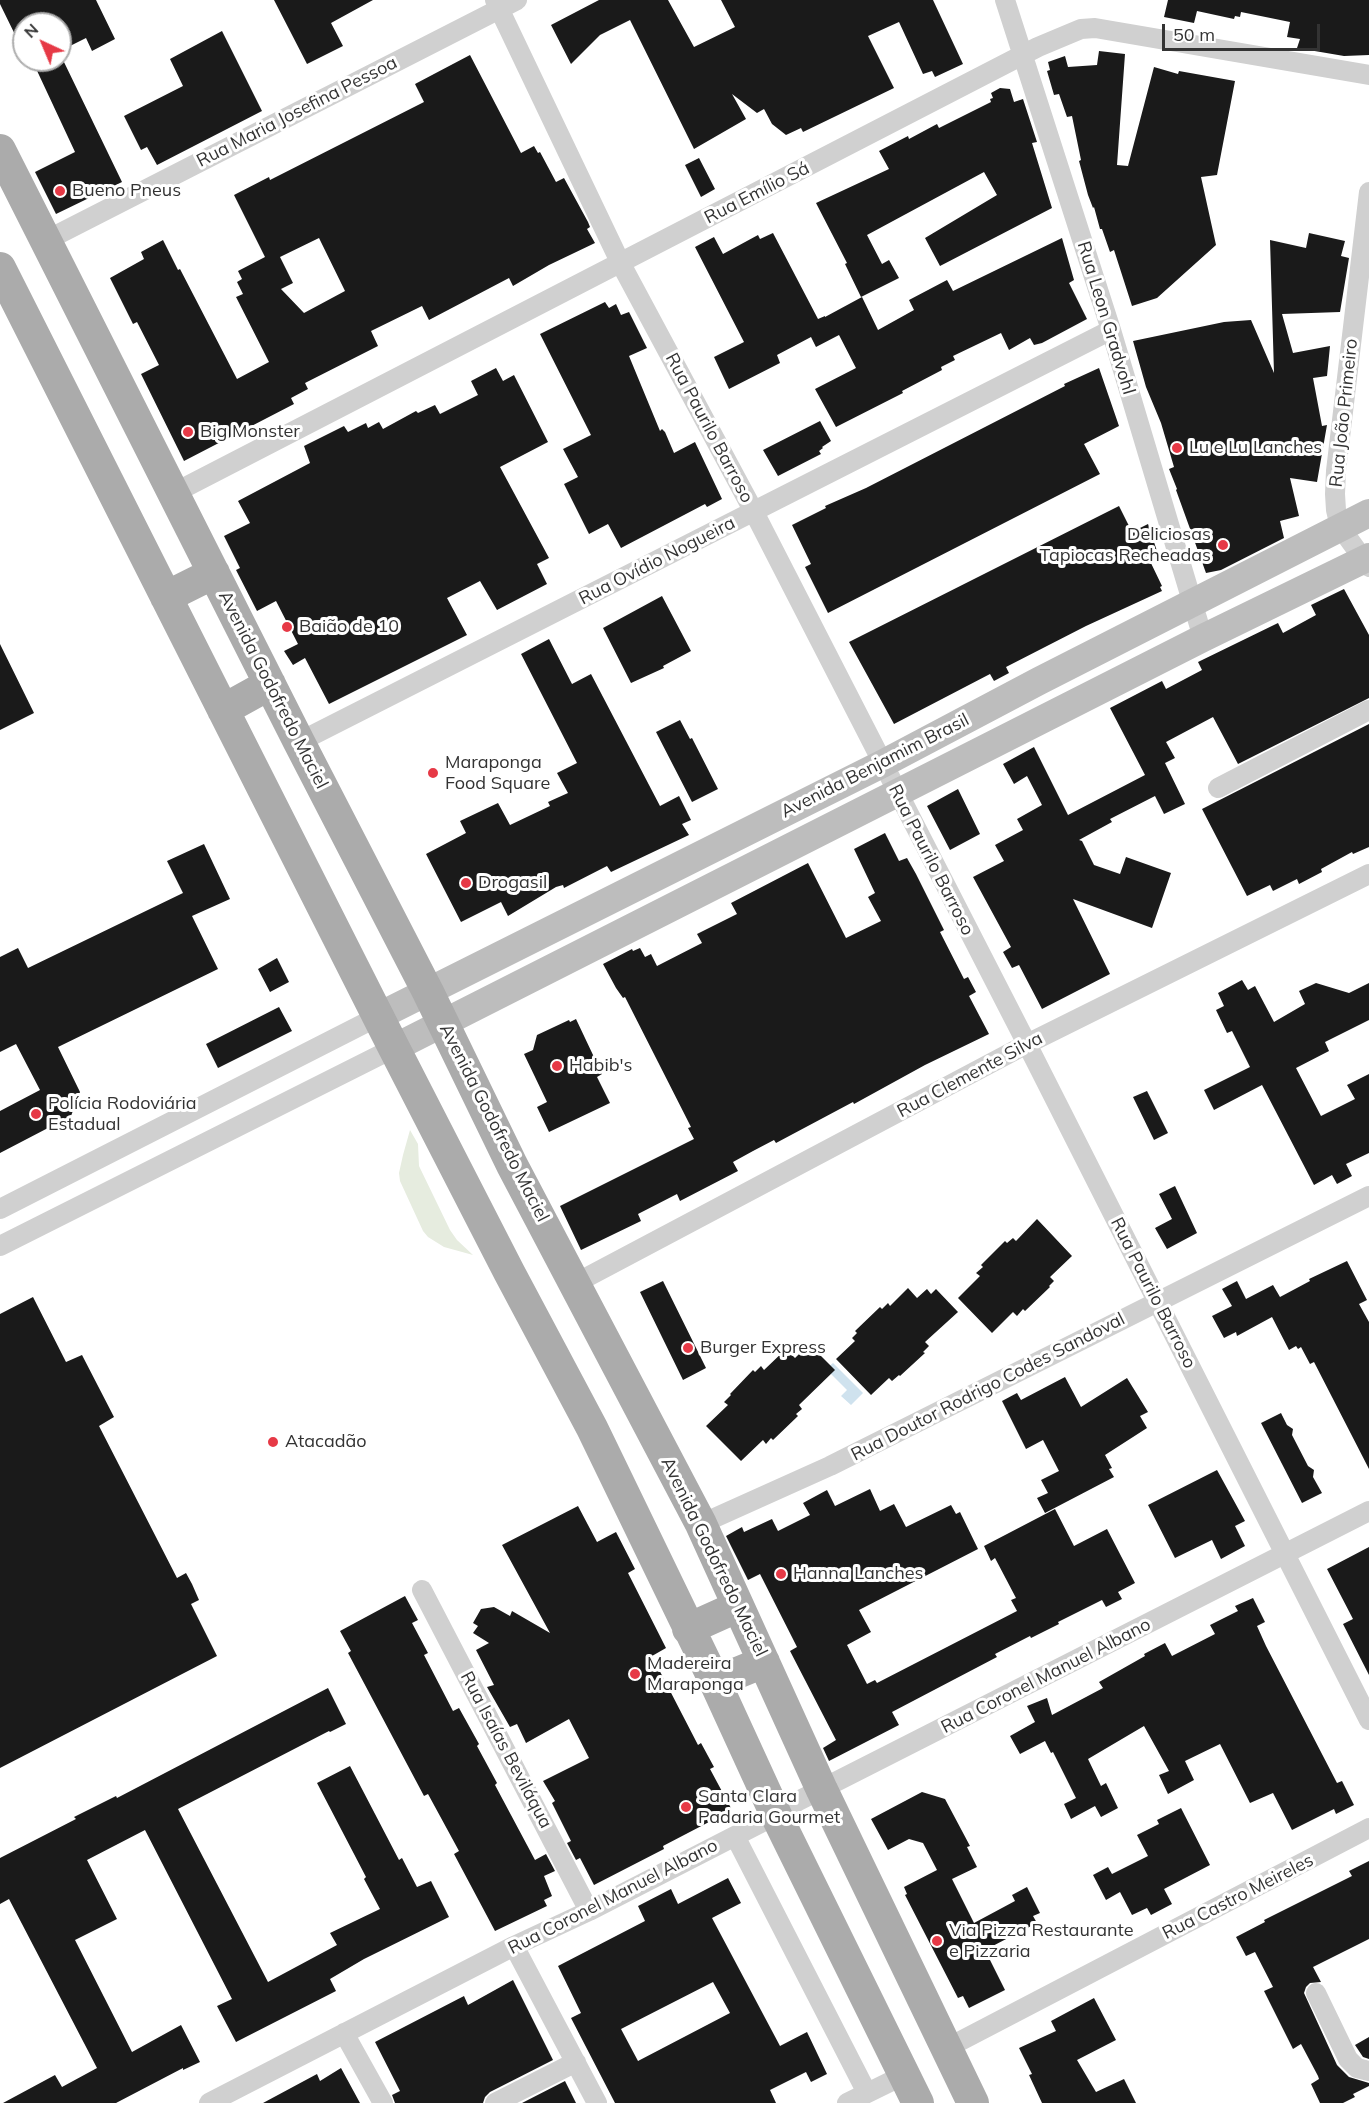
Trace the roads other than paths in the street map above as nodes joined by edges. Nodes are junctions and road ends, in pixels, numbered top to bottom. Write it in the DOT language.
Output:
graph roads {
  1 [pos="1005,0"];
  2 [pos="504,3"];
  3 [pos="1023,56"];
  4 [pos="1369,75"];
  5 [pos="0,150"];
  6 [pos="1369,192"];
  7 [pos="45,241"];
  8 [pos="621,264"];
  9 [pos="0,268"];
  10 [pos="1111,330"];
  11 [pos="174,493"];
  12 [pos="754,512"];
  13 [pos="1369,513"];
  14 [pos="1340,527"];
  15 [pos="1367,561"];
  16 [pos="214,573"];
  17 [pos="166,597"];
  18 [pos="1193,604"];
  19 [pos="1203,638"];
  20 [pos="270,684"];
  21 [pos="223,710"];
  22 [pos="1369,710"];
  23 [pos="299,742"];
  24 [pos="882,764"];
  25 [pos="1218,788"];
  26 [pos="897,793"];
  27 [pos="1369,874"];
  28 [pos="428,992"];
  29 [pos="379,1017"];
  30 [pos="443,1023"];
  31 [pos="1027,1044"];
  32 [pos="394,1048"];
  33 [pos="1369,1196"];
  34 [pos="0,1209"];
  35 [pos="0,1246"];
  36 [pos="576,1283"];
  37 [pos="1158,1302"];
  38 [pos="1369,1511"];
  39 [pos="701,1524"];
  40 [pos="1284,1555"];
  41 [pos="422,1590"];
  42 [pos="737,1607"];
  43 [pos="688,1629"];
  44 [pos="764,1662"];
  45 [pos="715,1682"];
  46 [pos="1369,1720"];
  47 [pos="822,1790"];
  48 [pos="776,1815"];
  49 [pos="1369,1828"];
  50 [pos="735,1836"];
  51 [pos="590,1911"];
  52 [pos="514,1946"];
  53 [pos="1316,1993"];
  54 [pos="344,2033"];
  55 [pos="947,2048"];
  56 [pos="576,2062"];
  57 [pos="1369,2071"];
  58 [pos="904,2075"];
  59 [pos="867,2093"];
  60 [pos="209,2103"];
  61 [pos="382,2103"];
  62 [pos="495,2103"];
  63 [pos="597,2103"];
  64 [pos="847,2103"];
  65 [pos="918,2103"];
  66 [pos="974,2103"];
  1 -- 3 [label="street, Rua Leon Gradvohl"];
  2 -- 7 [label="street, Rua Maria Josefina Pessoa"];
  2 -- 8 [label="street, Rua Paurilo Barroso"];
  3 -- 4 [label="street, Rua Emílio Sá"];
  3 -- 8 [label="street, Rua Emílio Sá"];
  3 -- 10 [label="street, Rua Leon Gradvohl"];
  5 -- 7 [label="main road, Avenida Godofredo Maciel"];
  6 -- 14 [label="street, Rua João Primeiro"];
  7 -- 11 [label="main road, Avenida Godofredo Maciel"];
  8 -- 11 [label="street, Rua Emílio Sá"];
  8 -- 12 [label="street, Rua Paurilo Barroso"];
  9 -- 17 [label="main road"];
  10 -- 12 [label="street, Rua Ovídio Nogueira"];
  10 -- 18 [label="street, Rua Leon Gradvohl"];
  11 -- 16 [label="main road, Avenida Godofredo Maciel"];
  12 -- 23 [label="street, Rua Ovídio Nogueira"];
  12 -- 24 [label="street, Rua Paurilo Barroso"];
  13 -- 14 [label="main road, Avenida Benjamim Brasil"];
  14 -- 15 [label="street"];
  14 -- 18 [label="main road, Avenida Benjamim Brasil"];
  15 -- 19 [label="main road, Avenida Benjamim Brasil"];
  16 -- 17 [label="main road"];
  16 -- 20 [label="main road, Avenida Godofredo Maciel"];
  17 -- 21 [label="main road"];
  18 -- 19 [label="street, Rua Leon Gradvohl"];
  18 -- 24 [label="main road, Avenida Benjamim Brasil"];
  19 -- 26 [label="main road, Avenida Benjamim Brasil"];
  20 -- 21 [label="main road"];
  20 -- 23 [label="main road, Avenida Godofredo Maciel"];
  21 -- 29 [label="main road"];
  22 -- 25 [label="street"];
  23 -- 28 [label="main road, Avenida Godofredo Maciel"];
  24 -- 26 [label="street, Rua Paurilo Barroso"];
  24 -- 28 [label="main road, Avenida Benjamim Brasil"];
  26 -- 30 [label="main road, Avenida Benjamim Brasil"];
  26 -- 31 [label="street, Rua Paurilo Barroso"];
  27 -- 31 [label="street, Rua Clemente Silva"];
  28 -- 29 [label="main road, Avenida Benjamim Brasil"];
  28 -- 30 [label="main road, Avenida Godofredo Maciel"];
  29 -- 32 [label="main road"];
  29 -- 34 [label="street"];
  30 -- 32 [label="main road, Avenida Benjamim Brasil"];
  30 -- 36 [label="main road, Avenida Godofredo Maciel"];
  31 -- 36 [label="street, Rua Clemente Silva"];
  31 -- 37 [label="street, Rua Paurilo Barroso"];
  32 -- 35 [label="street"];
  32 -- 43 [label="main road"];
  33 -- 37 [label="street, Rua Doutor Rodrigo Codes Sandoval"];
  36 -- 39 [label="main road, Avenida Godofredo Maciel"];
  37 -- 39 [label="street, Rua Doutor Rodrigo Codes Sandoval"];
  37 -- 40 [label="street, Rua Paurilo Barroso"];
  38 -- 40 [label="street, Rua Coronel Manuel Albano"];
  39 -- 42 [label="main road, Avenida Godofredo Maciel"];
  40 -- 46 [label="street, Rua Paurilo Barroso"];
  40 -- 47 [label="street, Rua Coronel Manuel Albano"];
  41 -- 51 [label="street, Rua Isaías Beviláqua"];
  42 -- 43 [label="main road"];
  42 -- 44 [label="main road, Avenida Godofredo Maciel"];
  43 -- 45 [label="main road"];
  44 -- 45 [label="main road"];
  44 -- 47 [label="main road, Avenida Godofredo Maciel"];
  45 -- 48 [label="main road"];
  47 -- 48 [label="street, Rua Coronel Manuel Albano"];
  47 -- 55 [label="main road, Avenida Godofredo Maciel"];
  48 -- 50 [label="street, Rua Coronel Manuel Albano"];
  48 -- 58 [label="main road"];
  49 -- 55 [label="street, Rua Castro Meireles"];
  50 -- 51 [label="street, Rua Coronel Manuel Albano"];
  50 -- 59 [label="street"];
  51 -- 52 [label="street, Rua Coronel Manuel Albano"];
  52 -- 54 [label="street, Rua Coronel Manuel Albano"];
  52 -- 56 [label="street"];
  53 -- 57 [label="street"];
  54 -- 60 [label="street, Rua Coronel Manuel Albano"];
  54 -- 61 [label="street"];
  55 -- 66 [label="main road, Avenida Godofredo Maciel"];
  56 -- 62 [label="street"];
  56 -- 63 [label="street"];
  58 -- 59 [label="street"];
  58 -- 65 [label="main road"];
  59 -- 64 [label="street"];
}
